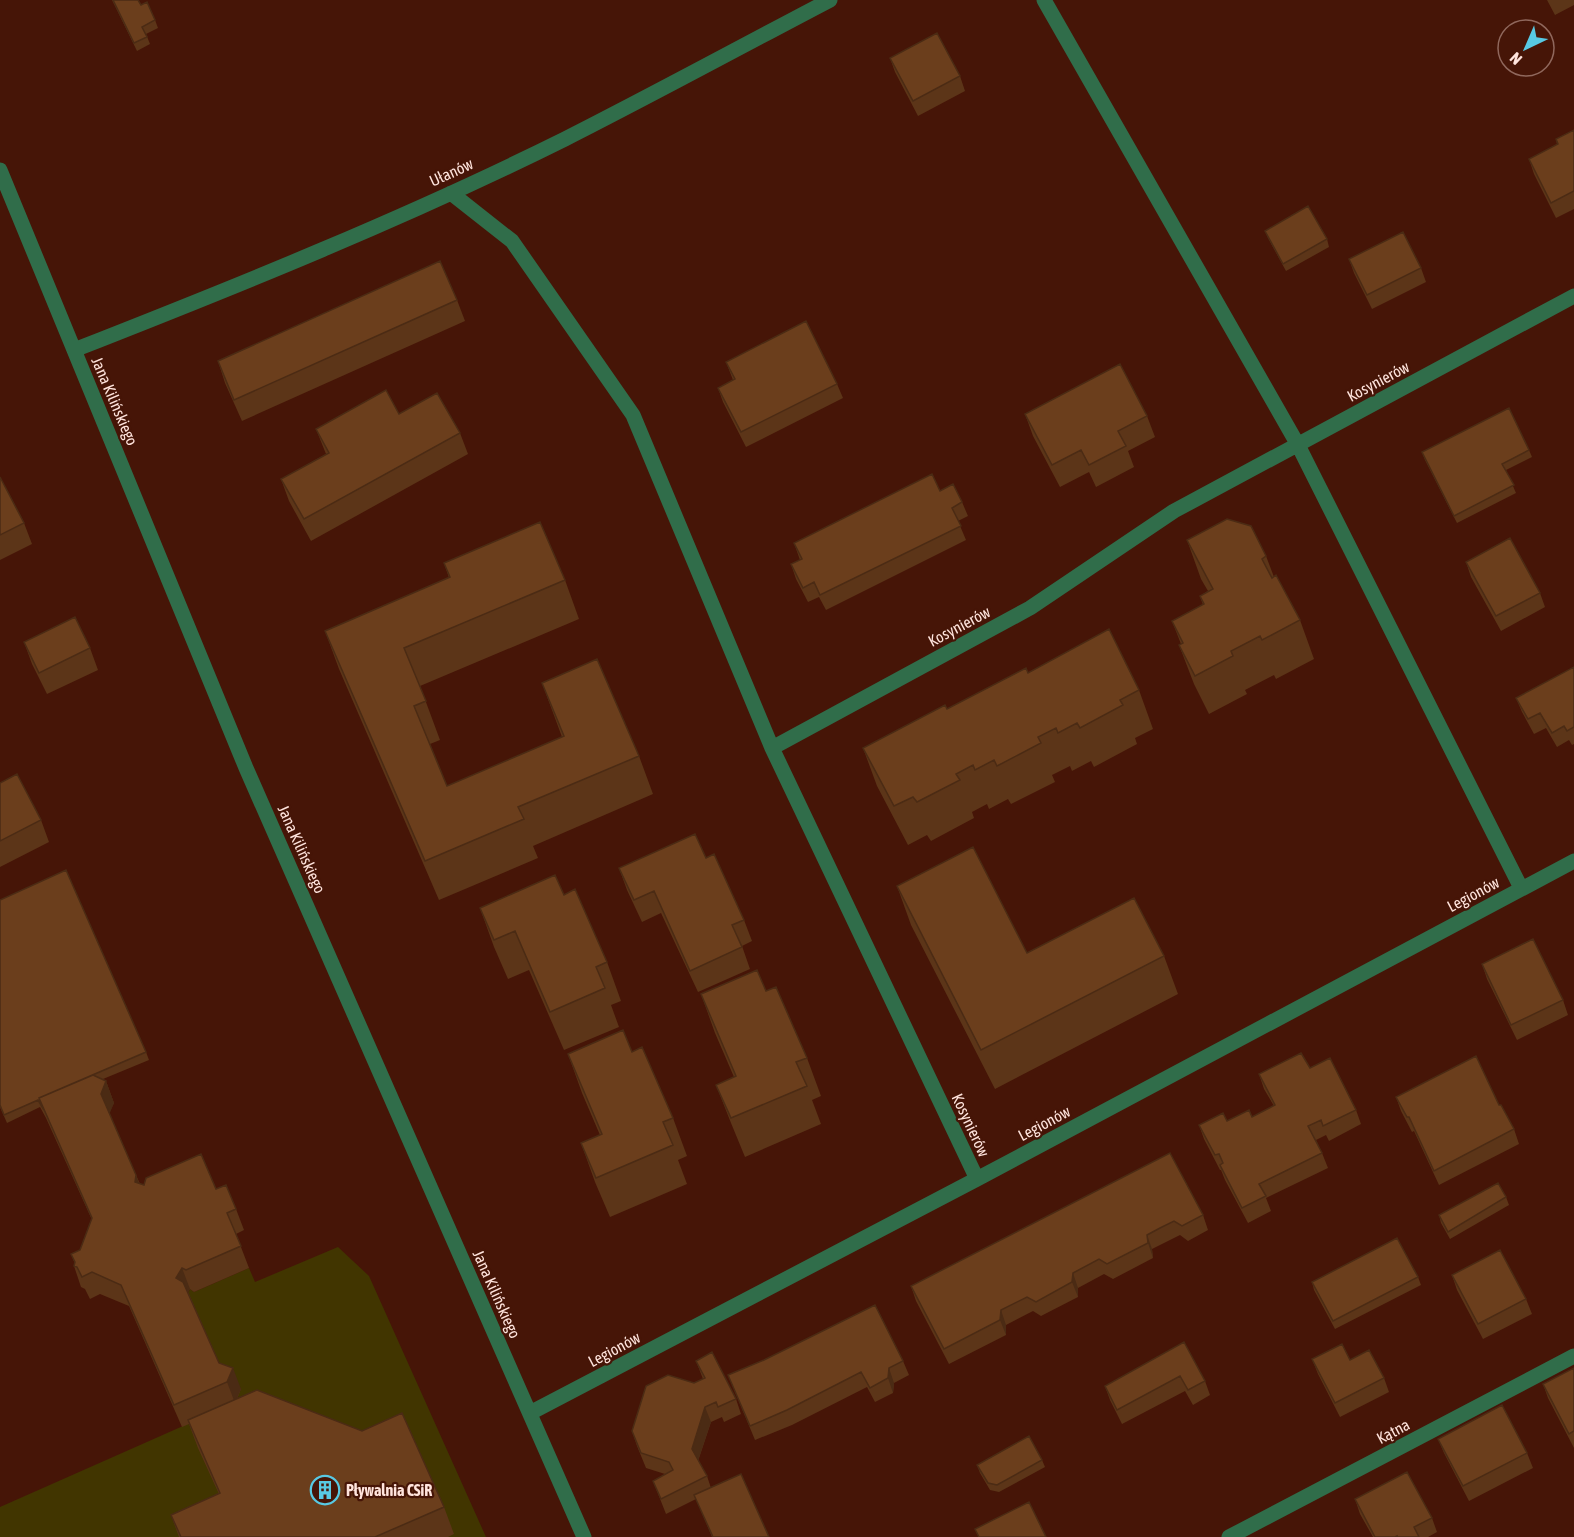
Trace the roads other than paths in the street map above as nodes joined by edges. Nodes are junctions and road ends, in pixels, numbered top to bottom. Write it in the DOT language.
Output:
graph roads {
  1 [pos="830,0"];
  2 [pos="1044,0"];
  3 [pos="0,170"];
  4 [pos="451,192"];
  5 [pos="1574,296"];
  6 [pos="74,350"];
  7 [pos="1298,445"];
  8 [pos="772,748"];
  9 [pos="1574,861"];
  10 [pos="1521,888"];
  11 [pos="977,1179"];
  12 [pos="1574,1356"];
  13 [pos="530,1413"];
  14 [pos="584,1537"];
  15 [pos="1229,1537"];
  1 -- 4 [label="street, Ułanów"];
  2 -- 7 [label="street"];
  3 -- 6 [label="street, Jana Kilińskiego"];
  4 -- 6 [label="street, Ułanów"];
  4 -- 8 [label="street"];
  5 -- 7 [label="street, Kosynierów"];
  6 -- 13 [label="street, Jana Kilińskiego"];
  7 -- 8 [label="street, Kosynierów"];
  7 -- 10 [label="street"];
  8 -- 11 [label="street, Kosynierów"];
  9 -- 10 [label="street, Legionów"];
  10 -- 11 [label="street, Legionów"];
  11 -- 13 [label="street, Legionów"];
  12 -- 15 [label="street, Kątna"];
  13 -- 14 [label="street, Jana Kilińskiego"];
}
